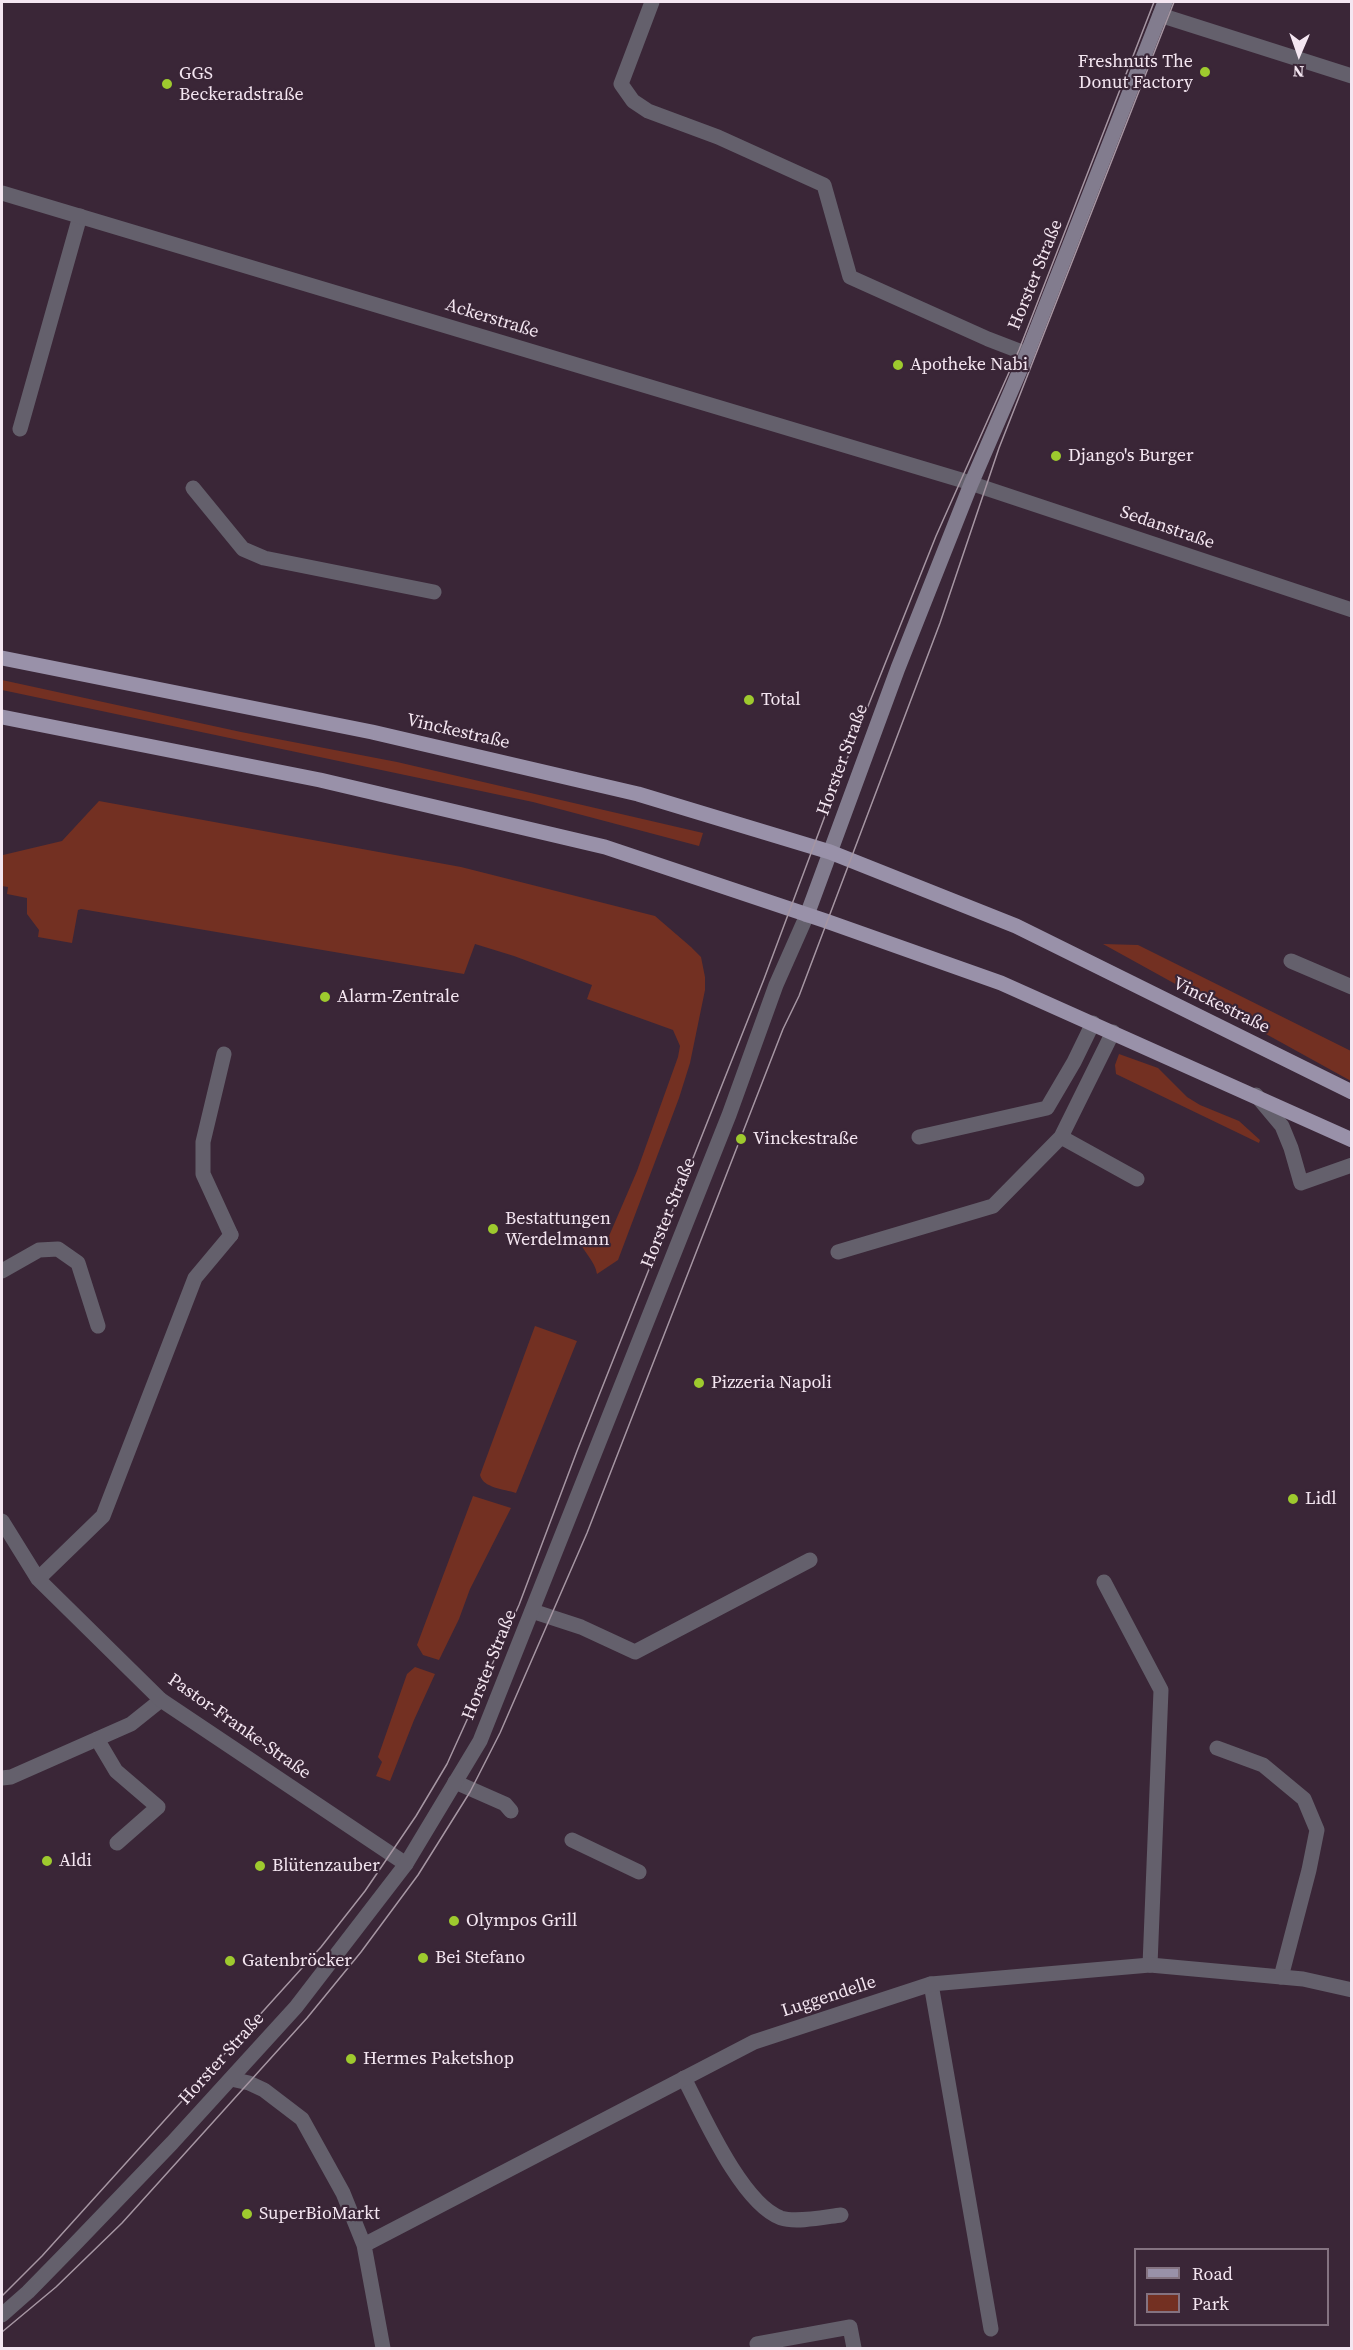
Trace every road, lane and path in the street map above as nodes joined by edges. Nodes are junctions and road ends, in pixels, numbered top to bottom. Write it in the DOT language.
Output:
graph roads {
  1 [pos="652,2"];
  2 [pos="1163,8"];
  3 [pos="1352,76"];
  4 [pos="2,193"];
  5 [pos="80,216"];
  6 [pos="1027,354"];
  7 [pos="20,429"];
  8 [pos="971,484"];
  9 [pos="193,488"];
  10 [pos="434,592"];
  11 [pos="1352,610"];
  12 [pos="2,658"];
  13 [pos="2,717"];
  14 [pos="830,852"];
  15 [pos="807,915"];
  16 [pos="1291,961"];
  17 [pos="1352,987"];
  18 [pos="1093,1023"];
  19 [pos="1113,1032"];
  20 [pos="224,1054"];
  21 [pos="1352,1092"];
  22 [pos="1256,1095"];
  23 [pos="919,1137"];
  24 [pos="1061,1137"];
  25 [pos="1352,1140"];
  26 [pos="1352,1165"];
  27 [pos="1137,1179"];
  28 [pos="838,1252"];
  29 [pos="2,1270"];
  30 [pos="98,1326"];
  31 [pos="2,1521"];
  32 [pos="810,1560"];
  33 [pos="38,1579"];
  34 [pos="1104,1582"];
  35 [pos="532,1611"];
  36 [pos="161,1700"];
  37 [pos="97,1739"];
  38 [pos="1217,1748"];
  39 [pos="5,1779"];
  40 [pos="455,1782"];
  41 [pos="511,1811"];
  42 [pos="572,1840"];
  43 [pos="117,1843"];
  44 [pos="406,1864"];
  45 [pos="639,1872"];
  46 [pos="1150,1965"];
  47 [pos="1281,1977"];
  48 [pos="931,1984"];
  49 [pos="1352,1990"];
  50 [pos="684,2078"];
  51 [pos="231,2079"];
  52 [pos="841,2215"];
  53 [pos="364,2246"];
  54 [pos="2,2315"];
  55 [pos="992,2329"];
  56 [pos="757,2344"];
  57 [pos="383,2349"];
  58 [pos="854,2349"];
  1 -- 6 [label="street"];
  2 -- 3 [label="street"];
  2 -- 6 [label="main road, Horster Straße"];
  4 -- 5 [label="street, Ackerstraße"];
  5 -- 7 [label="street"];
  5 -- 8 [label="street, Ackerstraße"];
  6 -- 8 [label="main road, Horster Straße"];
  8 -- 11 [label="street, Sedanstraße"];
  8 -- 14 [label="main road, Horster Straße"];
  9 -- 10 [label="street"];
  12 -- 14 [label="main road, Vinckestraße"];
  13 -- 15 [label="main road"];
  14 -- 15 [label="main road, Horster Straße"];
  14 -- 21 [label="main road, Vinckestraße"];
  15 -- 18 [label="main road"];
  15 -- 35 [label="street, Horster Straße"];
  16 -- 17 [label="street"];
  18 -- 19 [label="main road"];
  18 -- 23 [label="street"];
  19 -- 22 [label="main road"];
  19 -- 24 [label="street"];
  20 -- 33 [label="street"];
  22 -- 25 [label="main road"];
  22 -- 26 [label="street"];
  24 -- 27 [label="street"];
  24 -- 28 [label="street"];
  29 -- 30 [label="street"];
  31 -- 33 [label="street, Pastor-Franke-Straße"];
  32 -- 35 [label="street"];
  33 -- 36 [label="street, Pastor-Franke-Straße"];
  34 -- 46 [label="street"];
  35 -- 40 [label="street, Horster Straße"];
  36 -- 37 [label="street"];
  36 -- 44 [label="street, Pastor-Franke-Straße"];
  37 -- 39 [label="street"];
  37 -- 43 [label="street"];
  38 -- 47 [label="street"];
  40 -- 41 [label="street"];
  40 -- 44 [label="street, Horster Straße"];
  42 -- 45 [label="street"];
  44 -- 51 [label="street, Horster Straße"];
  46 -- 47 [label="street, Luggendelle"];
  46 -- 48 [label="street, Luggendelle"];
  47 -- 49 [label="street, Luggendelle"];
  48 -- 50 [label="street, Luggendelle"];
  48 -- 55 [label="street"];
  50 -- 52 [label="street"];
  50 -- 53 [label="street, Luggendelle"];
  51 -- 53 [label="street"];
  51 -- 54 [label="street, Horster Straße"];
  53 -- 57 [label="street"];
  56 -- 58 [label="street"];
}
